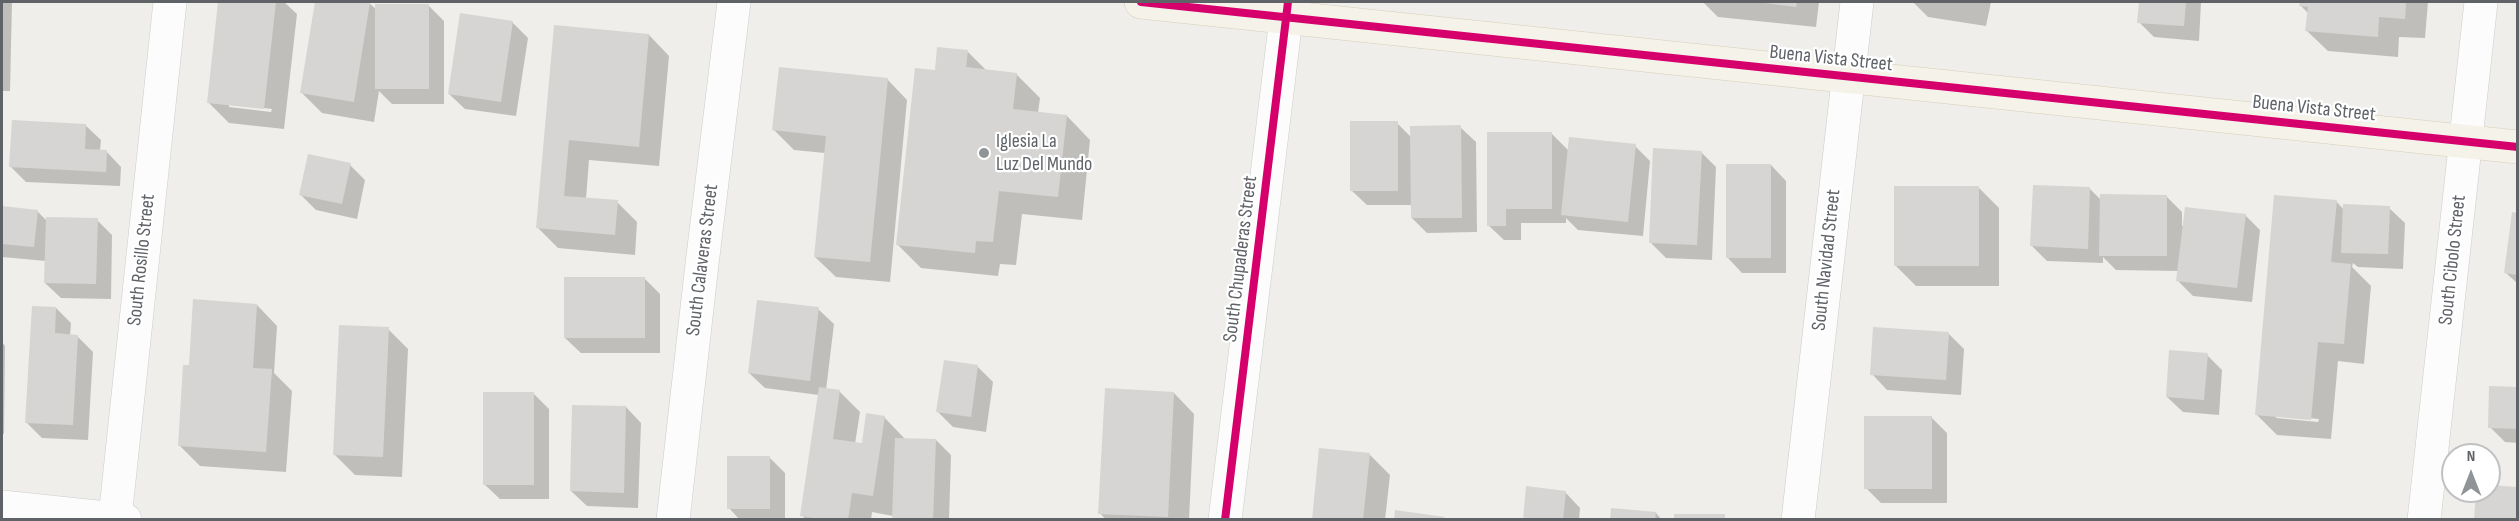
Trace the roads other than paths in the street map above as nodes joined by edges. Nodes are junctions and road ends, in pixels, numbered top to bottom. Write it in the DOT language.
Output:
graph roads {
  1 [pos="170,2"];
  2 [pos="734,2"];
  3 [pos="1141,2"];
  4 [pos="1857,2"];
  5 [pos="2481,2"];
  6 [pos="1287,9"];
  7 [pos="1848,78"];
  8 [pos="2465,141"];
  9 [pos="2517,147"];
  10 [pos="2,507"];
  11 [pos="66,517"];
  12 [pos="120,519"];
  13 [pos="673,519"];
  14 [pos="1225,519"];
  15 [pos="1798,519"];
  16 [pos="2424,519"];
  1 -- 12 [label="street, South Rosillo Street"];
  2 -- 13 [label="street, South Calaveras Street"];
  3 -- 6 [label="main road, Buena Vista Street"];
  4 -- 7 [label="street, South Navidad Street"];
  5 -- 8 [label="street, South Cibolo Street"];
  6 -- 7 [label="main road, Buena Vista Street"];
  6 -- 14 [label="street, South Chupaderas Street"];
  7 -- 8 [label="main road, Buena Vista Street"];
  7 -- 15 [label="street, South Navidad Street"];
  8 -- 9 [label="main road, Buena Vista Street"];
  8 -- 16 [label="street, South Cibolo Street"];
  10 -- 11 [label="street"];
  11 -- 12 [label="street"];
}
